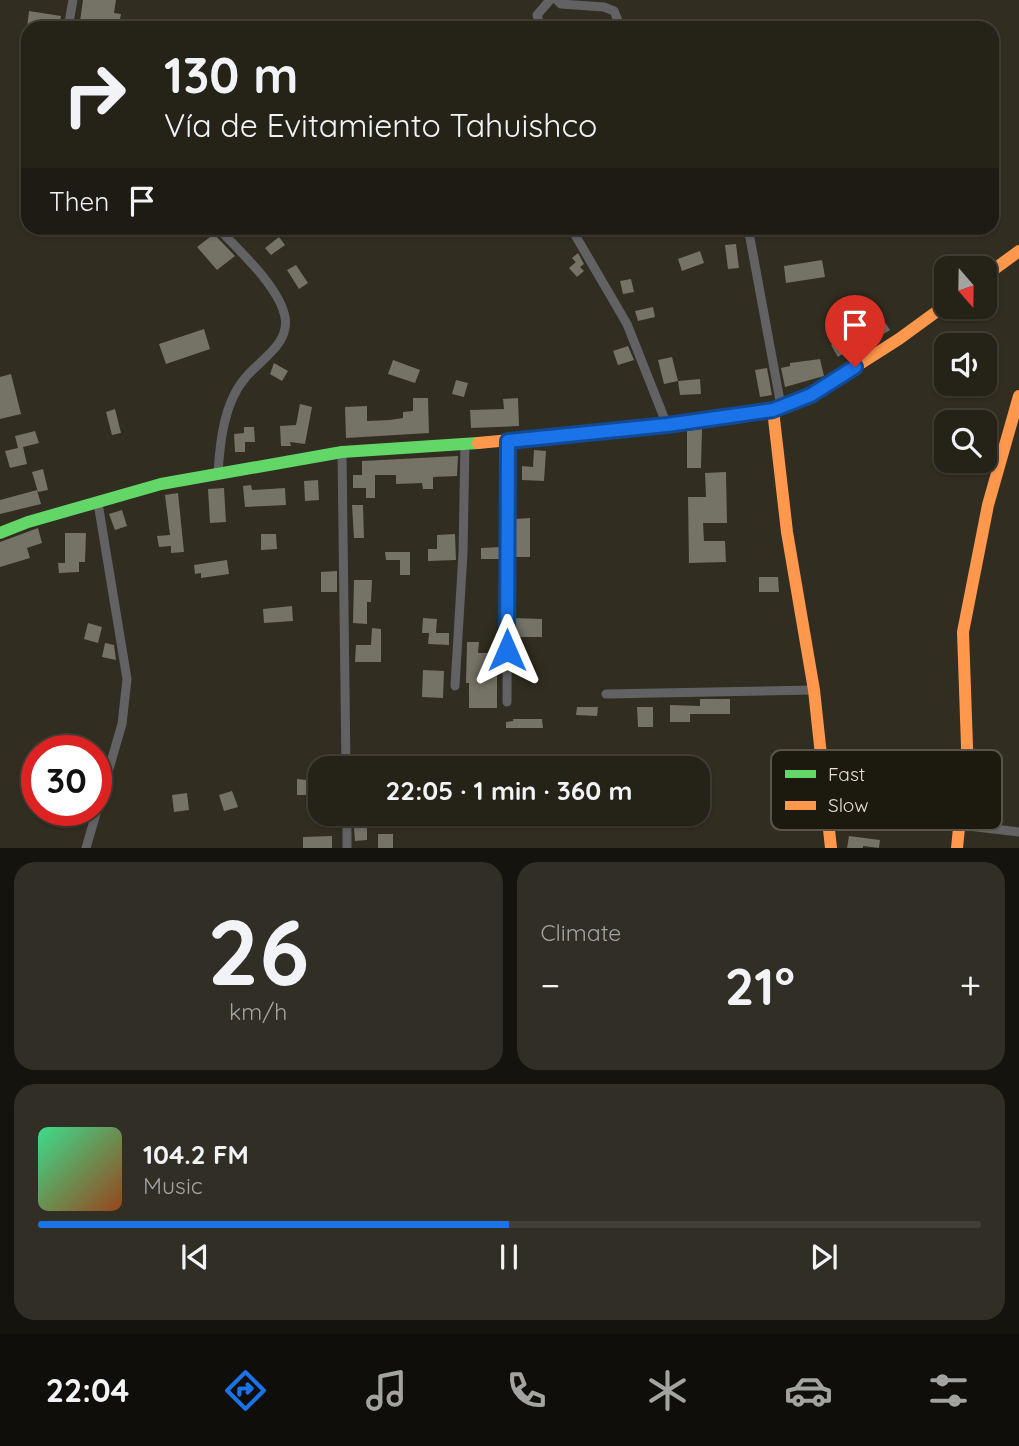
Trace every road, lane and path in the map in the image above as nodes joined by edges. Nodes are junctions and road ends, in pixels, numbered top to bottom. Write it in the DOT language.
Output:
graph roads {
  1 [pos="73,0"];
  2 [pos="550,0"];
  3 [pos="557,0"];
  4 [pos="69,21"];
  5 [pos="539,21"];
  6 [pos="618,21"];
  7 [pos="224,235"];
  8 [pos="575,235"];
  9 [pos="749,235"];
  10 [pos="1019,251"];
  11 [pos="998,266"];
  12 [pos="934,314"];
  13 [pos="1019,396"];
  14 [pos="777,408"];
  15 [pos="667,425"];
  16 [pos="508,441"];
  17 [pos="465,444"];
  18 [pos="342,452"];
  19 [pos="218,473"];
  20 [pos="98,503"];
  21 [pos="0,533"];
  22 [pos="455,686"];
  23 [pos="814,690"];
  24 [pos="606,694"];
  25 [pos="506,702"];
  26 [pos="820,750"];
  27 [pos="967,750"];
  28 [pos="346,756"];
  29 [pos="347,826"];
  30 [pos="829,830"];
  31 [pos="959,830"];
  32 [pos="86,848"];
  33 [pos="347,848"];
  34 [pos="831,848"];
  35 [pos="957,848"];
  1 -- 4 [label="street"];
  2 -- 5 [label="street"];
  3 -- 6 [label="street"];
  7 -- 19 [label="street"];
  8 -- 15 [label="street"];
  9 -- 14 [label="street"];
  10 -- 11 [label="main road"];
  12 -- 14 [label="main road"];
  13 -- 27 [label="main road"];
  14 -- 15 [label="main road"];
  14 -- 23 [label="main road"];
  15 -- 16 [label="main road"];
  16 -- 17 [label="main road"];
  16 -- 25 [label="street"];
  17 -- 18 [label="main road"];
  17 -- 22 [label="street"];
  18 -- 19 [label="main road"];
  18 -- 28 [label="street"];
  19 -- 20 [label="main road"];
  20 -- 21 [label="main road"];
  20 -- 32 [label="street"];
  23 -- 24 [label="street"];
  23 -- 26 [label="main road"];
  29 -- 33 [label="street"];
  30 -- 34 [label="main road"];
  31 -- 35 [label="main road"];
}
